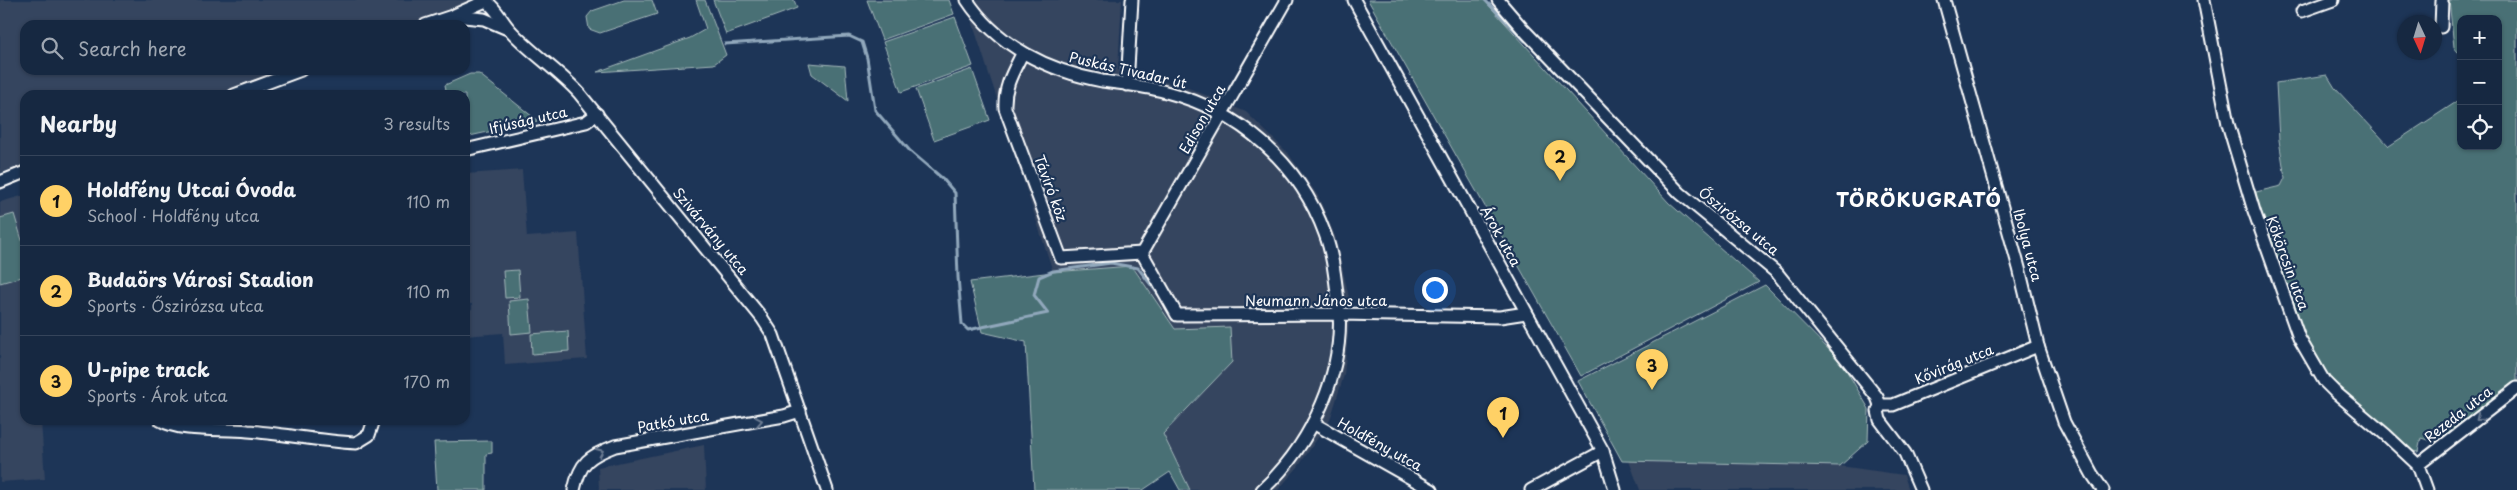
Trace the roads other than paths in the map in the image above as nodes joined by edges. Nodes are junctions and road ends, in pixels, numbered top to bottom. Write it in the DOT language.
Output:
graph roads {
  1 [pos="967,0"];
  2 [pos="1132,0"];
  3 [pos="1287,0"];
  4 [pos="1354,0"];
  5 [pos="1498,0"];
  6 [pos="1944,0"];
  7 [pos="2204,0"];
  8 [pos="2333,0"];
  9 [pos="2442,0"];
  10 [pos="487,1"];
  11 [pos="2302,11"];
  12 [pos="2441,15"];
  13 [pos="452,16"];
  14 [pos="440,20"];
  15 [pos="510,30"];
  16 [pos="1022,54"];
  17 [pos="288,75"];
  18 [pos="1127,85"];
  19 [pos="247,90"];
  20 [pos="597,114"];
  21 [pos="1222,114"];
  22 [pos="470,149"];
  23 [pos="20,174"];
  24 [pos="0,182"];
  25 [pos="1142,253"];
  26 [pos="1526,313"];
  27 [pos="1340,314"];
  28 [pos="2038,346"];
  29 [pos="2517,388"];
  30 [pos="1880,405"];
  31 [pos="800,411"];
  32 [pos="1313,423"];
  33 [pos="178,425"];
  34 [pos="372,425"];
  35 [pos="1603,452"];
  36 [pos="2418,465"];
  37 [pos="574,490"];
  38 [pos="827,490"];
  39 [pos="1262,490"];
  40 [pos="1432,490"];
  41 [pos="1531,490"];
  42 [pos="1615,490"];
  43 [pos="1921,490"];
  44 [pos="2103,490"];
  45 [pos="2427,490"];
  1 -- 16 [label="street, Puskás Tivadar út"];
  2 -- 18 [label="street"];
  3 -- 21 [label="street, Edison utca"];
  4 -- 26 [label="street, Árok utca"];
  5 -- 30 [label="street, Őszirózsa utca"];
  6 -- 28 [label="street, Ibolya utca"];
  7 -- 36 [label="street, Kökörcsin utca"];
  8 -- 11 [label="street"];
  9 -- 12 [label="street"];
  10 -- 13 [label="street"];
  10 -- 15 [label="street, Szivárvány utca"];
  13 -- 14 [label="street"];
  13 -- 15 [label="street, Szivárvány utca"];
  15 -- 20 [label="street, Szivárvány utca"];
  16 -- 18 [label="street, Puskás Tivadar út"];
  16 -- 25 [label="street, Távíró köz"];
  17 -- 19 [label="street"];
  18 -- 21 [label="street, Puskás Tivadar út"];
  20 -- 22 [label="street, Ifjúság utca"];
  20 -- 31 [label="street, Szivárvány utca"];
  21 -- 25 [label="street, Edison utca"];
  21 -- 27 [label="street, Puskás Tivadar út"];
  23 -- 24 [label="street"];
  25 -- 27 [label="street, Neumann János utca"];
  26 -- 27 [label="street, Neumann János utca"];
  26 -- 35 [label="street, Árok utca"];
  27 -- 32 [label="street, Puskás Tivadar út"];
  28 -- 30 [label="street, Kővirág utca"];
  28 -- 44 [label="street, Ibolya utca"];
  29 -- 36 [label="street, Rezeda utca, one-way"];
  30 -- 43 [label="street, Őszirózsa utca"];
  37 -- 31 [label="street, Patkó utca, one-way"];
  31 -- 38 [label="street, Szivárvány utca"];
  32 -- 39 [label="street, Puskás Tivadar út"];
  32 -- 40 [label="street, Holdfény utca"];
  33 -- 34 [label="street"];
  35 -- 41 [label="street"];
  35 -- 42 [label="street, Árok utca"];
  36 -- 45 [label="street, Kökörcsin utca"];
}
